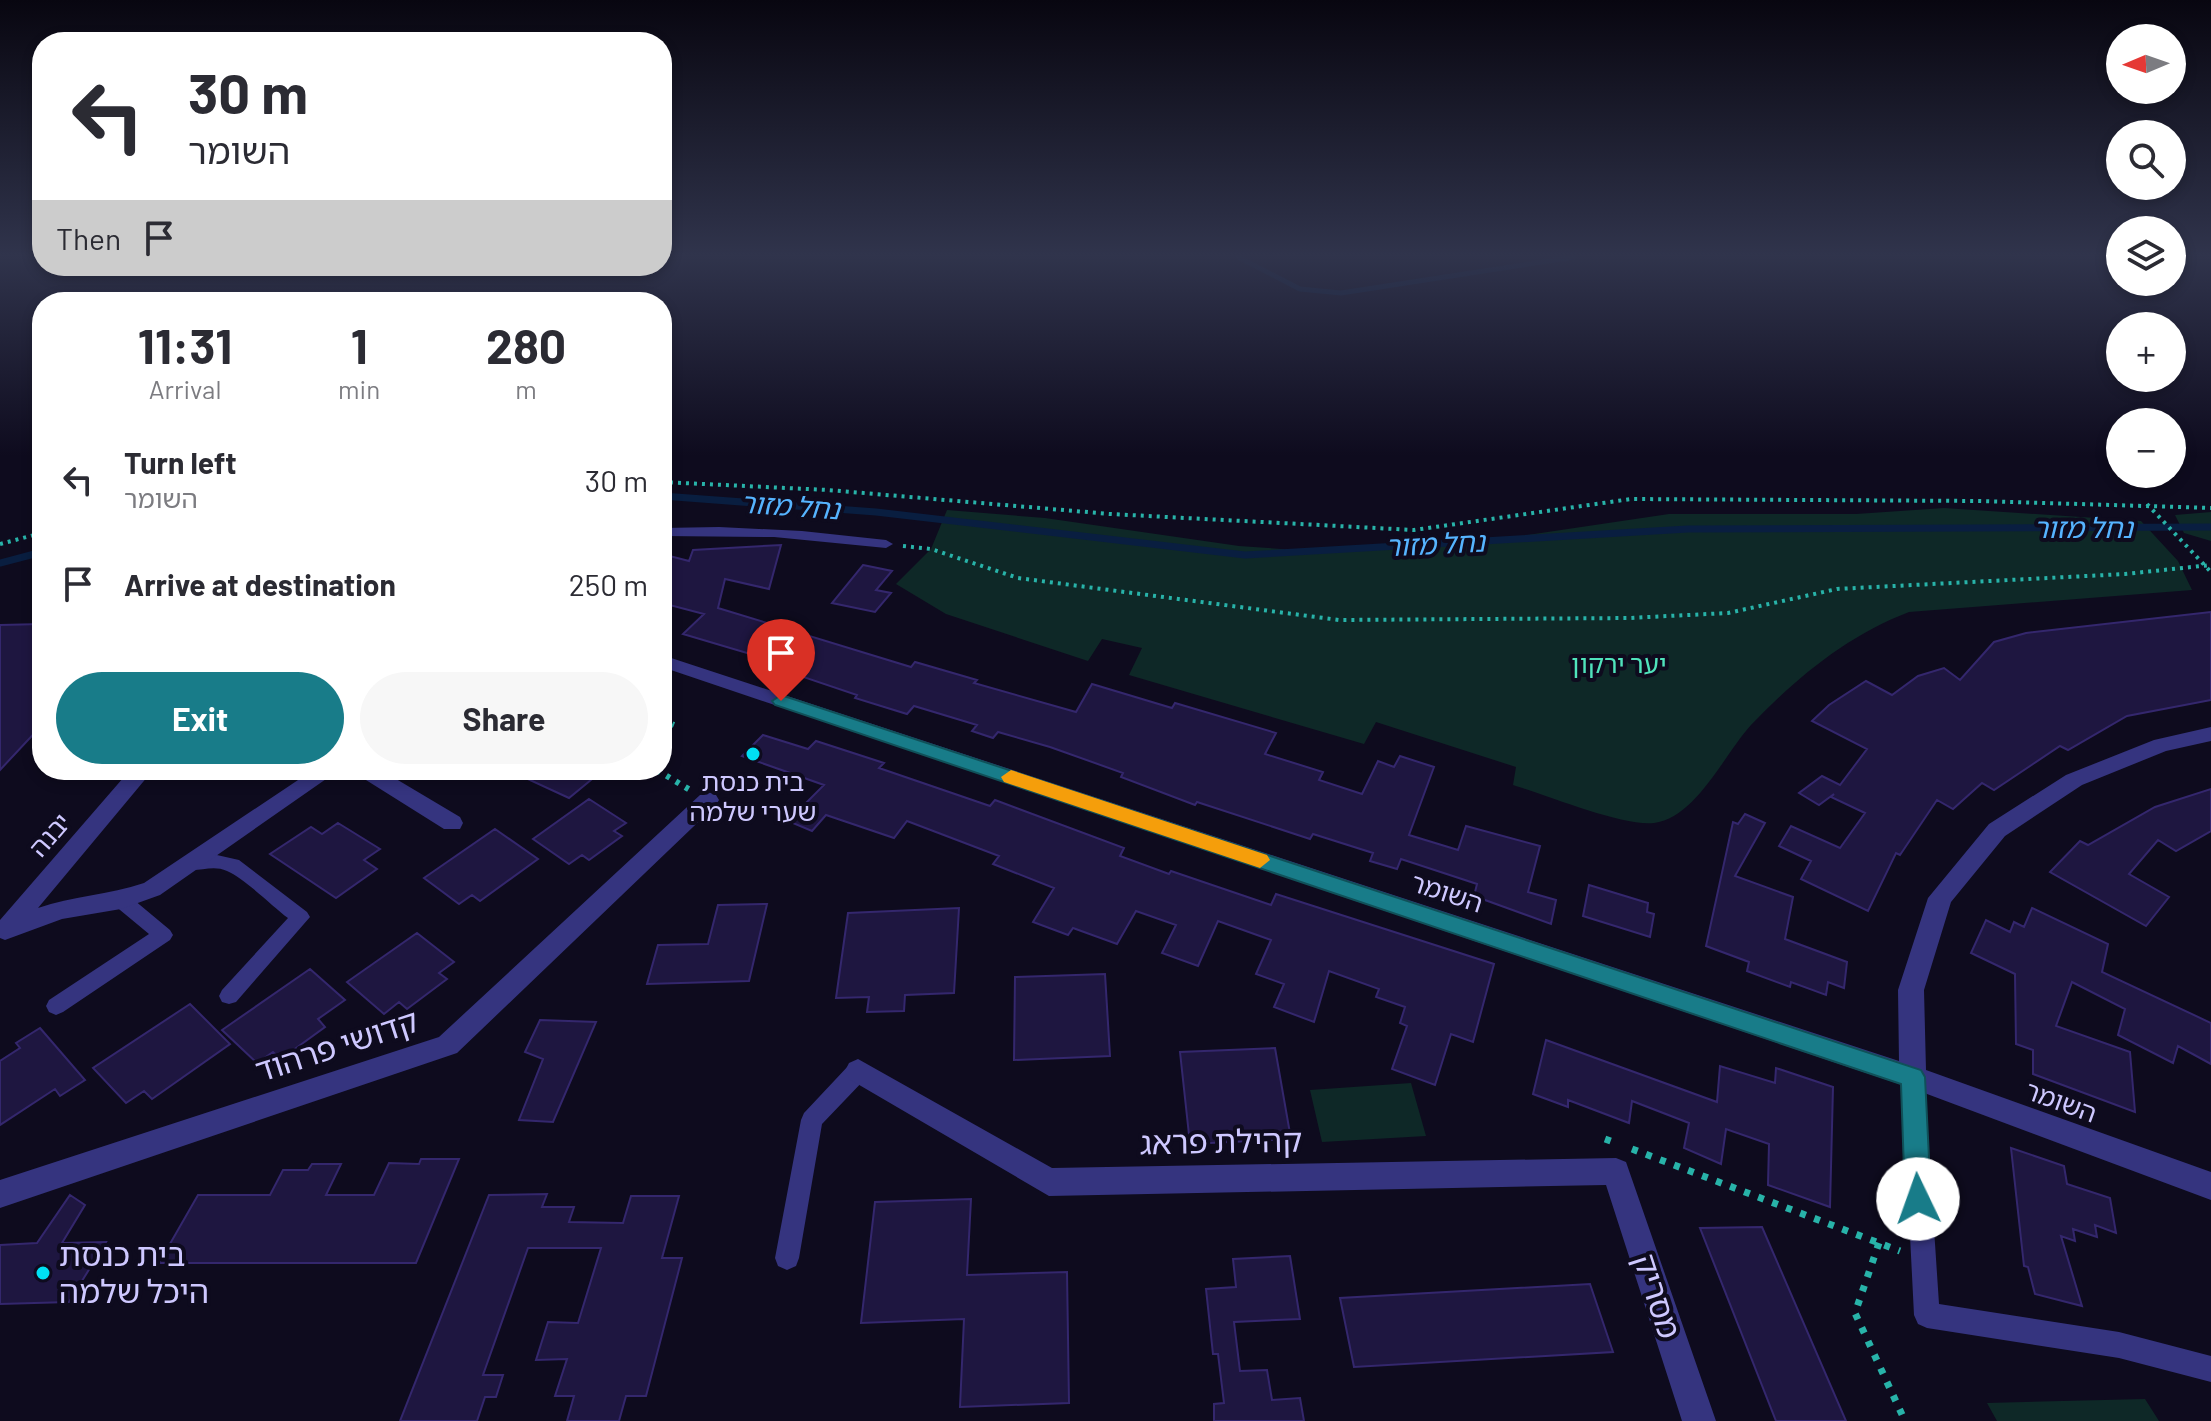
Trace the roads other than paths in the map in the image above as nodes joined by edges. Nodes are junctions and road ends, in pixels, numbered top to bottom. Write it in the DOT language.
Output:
graph roads {
  1 [pos="672,532"];
  2 [pos="886,544"];
  3 [pos="672,664"];
  4 [pos="2211,734"];
  5 [pos="133,780"];
  6 [pos="313,780"];
  7 [pos="381,780"];
  8 [pos="708,800"];
  9 [pos="452,823"];
  10 [pos="187,865"];
  11 [pos="121,900"];
  12 [pos="2,933"];
  13 [pos="229,996"];
  14 [pos="56,1006"];
  15 [pos="858,1071"];
  16 [pos="1913,1077"];
  17 [pos="1616,1171"];
  18 [pos="2211,1186"];
  19 [pos="0,1194"];
  20 [pos="787,1258"];
  21 [pos="2211,1369"];
  22 [pos="1699,1421"];
  1 -- 2 [label="lane"];
  3 -- 16 [label="street, השומר"];
  4 -- 16 [label="street"];
  5 -- 12 [label="street, יבנה"];
  6 -- 10 [label="street"];
  7 -- 9 [label="street"];
  8 -- 19 [label="street, קדושי פרהוד"];
  10 -- 11 [label="street"];
  10 -- 13 [label="lane"];
  11 -- 12 [label="street"];
  11 -- 14 [label="lane"];
  15 -- 17 [label="street, קהילת פראג"];
  15 -- 20 [label="lane"];
  16 -- 18 [label="street, השומר"];
  16 -- 21 [label="lane"];
  17 -- 22 [label="street, מסריק"];
}
